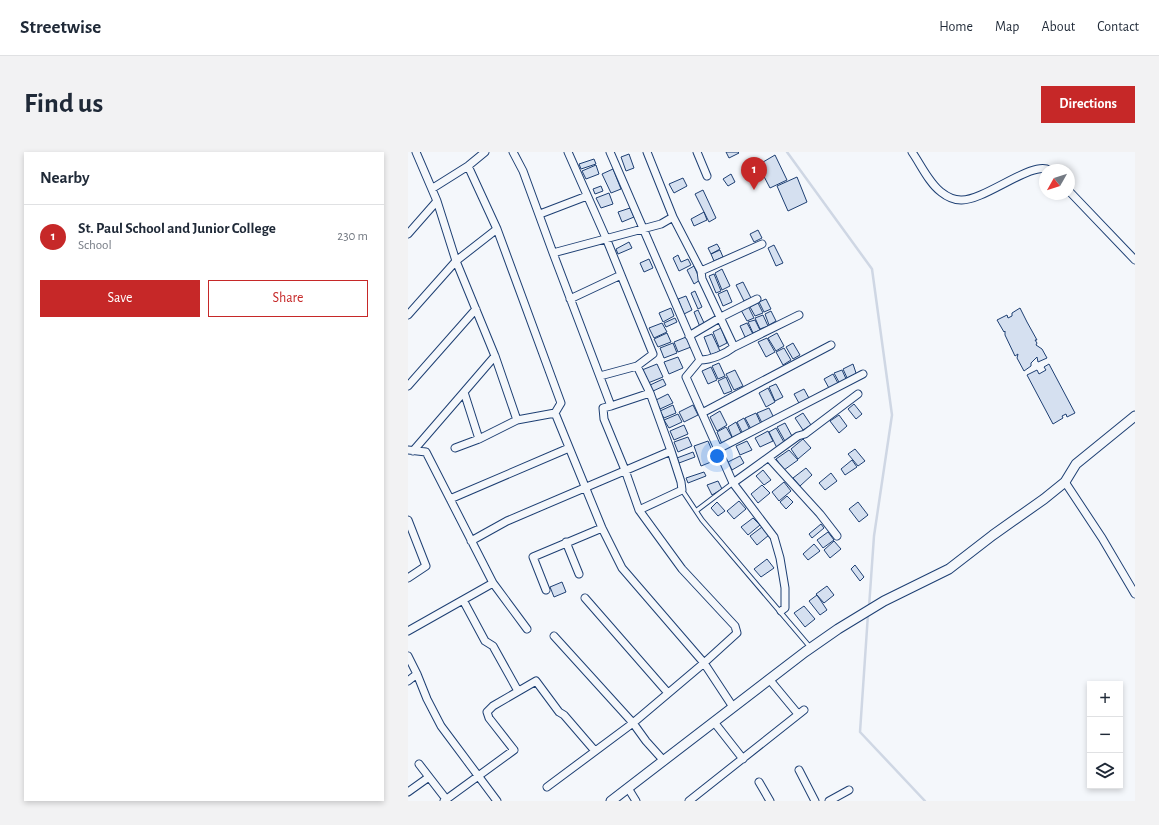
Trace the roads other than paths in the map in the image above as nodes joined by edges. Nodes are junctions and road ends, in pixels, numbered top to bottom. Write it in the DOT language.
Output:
graph roads {
  1 [pos="416,152"];
  2 [pos="485,152"];
  3 [pos="513,152"];
  4 [pos="568,152"];
  5 [pos="610,152"];
  6 [pos="647,152"];
  7 [pos="697,152"];
  8 [pos="912,152"];
  9 [pos="468,166"];
  10 [pos="1039,169"];
  11 [pos="707,176"];
  12 [pos="432,188"];
  13 [pos="587,196"];
  14 [pos="1075,196"];
  15 [pos="437,201"];
  16 [pos="540,214"];
  17 [pos="673,217"];
  18 [pos="497,229"];
  19 [pos="644,229"];
  20 [pos="408,234"];
  21 [pos="606,239"];
  22 [pos="762,244"];
  23 [pos="553,254"];
  24 [pos="1135,260"];
  25 [pos="456,261"];
  26 [pos="701,271"];
  27 [pos="621,275"];
  28 [pos="570,299"];
  29 [pos="757,299"];
  30 [pos="476,309"];
  31 [pos="408,315"];
  32 [pos="799,315"];
  33 [pos="720,319"];
  34 [pos="689,336"];
  35 [pos="831,345"];
  36 [pos="734,347"];
  37 [pos="495,356"];
  38 [pos="700,360"];
  39 [pos="637,366"];
  40 [pos="863,374"];
  41 [pos="600,376"];
  42 [pos="408,386"];
  43 [pos="464,392"];
  44 [pos="650,393"];
  45 [pos="858,394"];
  46 [pos="611,406"];
  47 [pos="556,413"];
  48 [pos="702,413"];
  49 [pos="1135,416"];
  50 [pos="517,420"];
  51 [pos="479,439"];
  52 [pos="455,448"];
  53 [pos="569,448"];
  54 [pos="718,449"];
  55 [pos="411,451"];
  56 [pos="671,451"];
  57 [pos="769,458"];
  58 [pos="625,470"];
  59 [pos="1066,482"];
  60 [pos="733,483"];
  61 [pos="585,488"];
  62 [pos="682,490"];
  63 [pos="450,498"];
  64 [pos="639,510"];
  65 [pos="696,510"];
  66 [pos="408,520"];
  67 [pos="602,528"];
  68 [pos="837,536"];
  69 [pos="471,540"];
  70 [pos="566,542"];
  71 [pos="579,574"];
  72 [pos="408,578"];
  73 [pos="494,583"];
  74 [pos="546,590"];
  75 [pos="1135,594"];
  76 [pos="586,598"];
  77 [pos="463,600"];
  78 [pos="781,612"];
  79 [pos="527,629"];
  80 [pos="408,631"];
  81 [pos="554,636"];
  82 [pos="810,648"];
  83 [pos="408,656"];
  84 [pos="704,663"];
  85 [pos="417,674"];
  86 [pos="769,679"];
  87 [pos="408,681"];
  88 [pos="518,691"];
  89 [pos="668,693"];
  90 [pos="734,707"];
  91 [pos="714,722"];
  92 [pos="633,723"];
  93 [pos="595,751"];
  94 [pos="742,759"];
  95 [pos="664,760"];
  96 [pos="419,764"];
  97 [pos="799,770"];
  98 [pos="478,776"];
  99 [pos="429,777"];
  100 [pos="759,782"];
  101 [pos="547,787"];
  102 [pos="628,788"];
  103 [pos="848,790"];
  104 [pos="408,792"];
  105 [pos="445,800"];
  106 [pos="766,800"];
  107 [pos="497,801"];
  108 [pos="611,801"];
  109 [pos="636,801"];
  110 [pos="689,801"];
  111 [pos="815,801"];
  112 [pos="829,801"];
  1 -- 12 [label="street"];
  2 -- 9 [label="street"];
  3 -- 16 [label="street"];
  4 -- 13 [label="street"];
  5 -- 19 [label="street"];
  6 -- 17 [label="street"];
  7 -- 11 [label="street"];
  8 -- 10 [label="street"];
  9 -- 12 [label="street"];
  9 -- 18 [label="street"];
  12 -- 15 [label="street"];
  13 -- 16 [label="street"];
  13 -- 21 [label="street"];
  14 -- 24 [label="street"];
  15 -- 20 [label="street"];
  15 -- 25 [label="street"];
  16 -- 23 [label="street"];
  17 -- 19 [label="street"];
  17 -- 26 [label="street"];
  18 -- 25 [label="street"];
  18 -- 47 [label="street"];
  19 -- 21 [label="street"];
  19 -- 34 [label="street"];
  21 -- 23 [label="street"];
  21 -- 27 [label="street"];
  22 -- 26 [label="street"];
  23 -- 28 [label="street"];
  25 -- 30 [label="street"];
  25 -- 31 [label="street"];
  26 -- 33 [label="street"];
  27 -- 28 [label="street"];
  27 -- 39 [label="street"];
  28 -- 41 [label="street"];
  29 -- 33 [label="street"];
  30 -- 37 [label="street"];
  30 -- 42 [label="street"];
  32 -- 36 [label="street"];
  33 -- 34 [label="street"];
  33 -- 36 [label="street"];
  34 -- 38 [label="street"];
  35 -- 48 [label="street"];
  36 -- 38 [label="street"];
  37 -- 43 [label="street"];
  37 -- 50 [label="street"];
  38 -- 48 [label="street"];
  39 -- 41 [label="street"];
  39 -- 44 [label="street"];
  40 -- 54 [label="street"];
  41 -- 46 [label="street"];
  43 -- 51 [label="street"];
  43 -- 55 [label="street"];
  44 -- 46 [label="street"];
  44 -- 56 [label="street"];
  45 -- 57 [label="street"];
  46 -- 58 [label="street"];
  47 -- 50 [label="street"];
  47 -- 53 [label="street"];
  48 -- 54 [label="street"];
  49 -- 59 [label="street"];
  50 -- 51 [label="street"];
  51 -- 52 [label="street"];
  53 -- 61 [label="street"];
  53 -- 63 [label="street"];
  54 -- 60 [label="street"];
  55 -- 63 [label="street"];
  56 -- 58 [label="street"];
  56 -- 62 [label="street"];
  57 -- 60 [label="street"];
  57 -- 68 [label="street"];
  58 -- 61 [label="street"];
  58 -- 64 [label="street"];
  59 -- 75 [label="street"];
  59 -- 82 [label="street"];
  60 -- 65 [label="lane"];
  60 -- 78 [label="street"];
  61 -- 67 [label="street"];
  61 -- 69 [label="street"];
  62 -- 64 [label="street"];
  62 -- 65 [label="lane"];
  63 -- 69 [label="street"];
  64 -- 84 [label="street"];
  65 -- 78 [label="lane"];
  66 -- 72 [label="street"];
  67 -- 70 [label="street"];
  67 -- 84 [label="street"];
  69 -- 73 [label="street"];
  70 -- 71 [label="street"];
  70 -- 74 [label="street"];
  73 -- 77 [label="street"];
  73 -- 79 [label="street"];
  76 -- 89 [label="street"];
  77 -- 80 [label="street"];
  77 -- 88 [label="street"];
  78 -- 82 [label="lane"];
  81 -- 92 [label="street"];
  82 -- 86 [label="street"];
  83 -- 85 [label="street"];
  84 -- 89 [label="street"];
  84 -- 90 [label="street"];
  85 -- 87 [label="street"];
  85 -- 98 [label="street"];
  86 -- 90 [label="street"];
  86 -- 94 [label="street"];
  88 -- 93 [label="street"];
  88 -- 98 [label="street"];
  89 -- 92 [label="street"];
  90 -- 91 [label="street"];
  91 -- 94 [label="street"];
  91 -- 95 [label="street"];
  92 -- 93 [label="street"];
  92 -- 95 [label="street"];
  93 -- 101 [label="street"];
  94 -- 110 [label="street"];
  95 -- 102 [label="street"];
  96 -- 99 [label="street"];
  97 -- 111 [label="street"];
  98 -- 105 [label="street"];
  98 -- 107 [label="street"];
  99 -- 104 [label="street"];
  99 -- 105 [label="street"];
  100 -- 106 [label="street"];
  102 -- 108 [label="street"];
  102 -- 109 [label="street"];
  103 -- 112 [label="street"];
}
